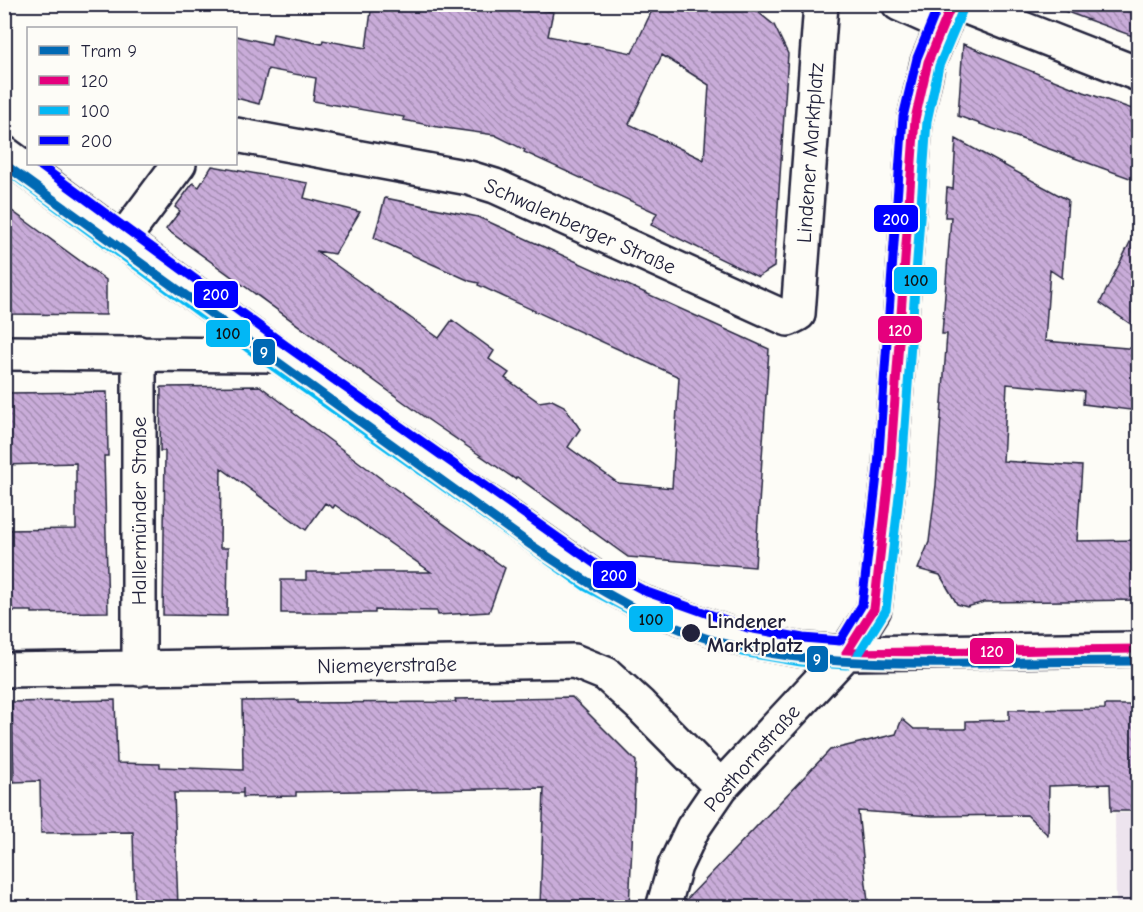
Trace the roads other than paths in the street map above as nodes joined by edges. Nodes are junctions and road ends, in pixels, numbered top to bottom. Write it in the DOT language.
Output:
graph roads {
  1 [pos="821,4"];
  2 [pos="899,4"];
  3 [pos="952,11"];
  4 [pos="1138,75"];
  5 [pos="237,135"];
  6 [pos="4,153"];
  7 [pos="178,165"];
  8 [pos="123,239"];
  9 [pos="776,314"];
  10 [pos="4,353"];
  11 [pos="139,353"];
  12 [pos="278,355"];
  13 [pos="1138,649"];
  14 [pos="846,653"];
  15 [pos="139,669"];
  16 [pos="4,670"];
  17 [pos="721,787"];
  18 [pos="663,908"];
  1 -- 9 [label="street, Lindener Marktplatz"];
  2 -- 3 [label="street"];
  3 -- 4 [label="street"];
  3 -- 14 [label="street"];
  5 -- 9 [label="street, Schwalenberger Straße"];
  6 -- 8 [label="street"];
  7 -- 8 [label="street"];
  8 -- 12 [label="street"];
  10 -- 11 [label="street"];
  11 -- 12 [label="street"];
  11 -- 15 [label="street, Hallermünder Straße"];
  12 -- 14 [label="street"];
  13 -- 14 [label="street"];
  14 -- 17 [label="street, Posthornstraße"];
  15 -- 16 [label="street, Niemeyerstraße"];
  15 -- 17 [label="street, Niemeyerstraße"];
  17 -- 18 [label="street, Posthornstraße"];
}
